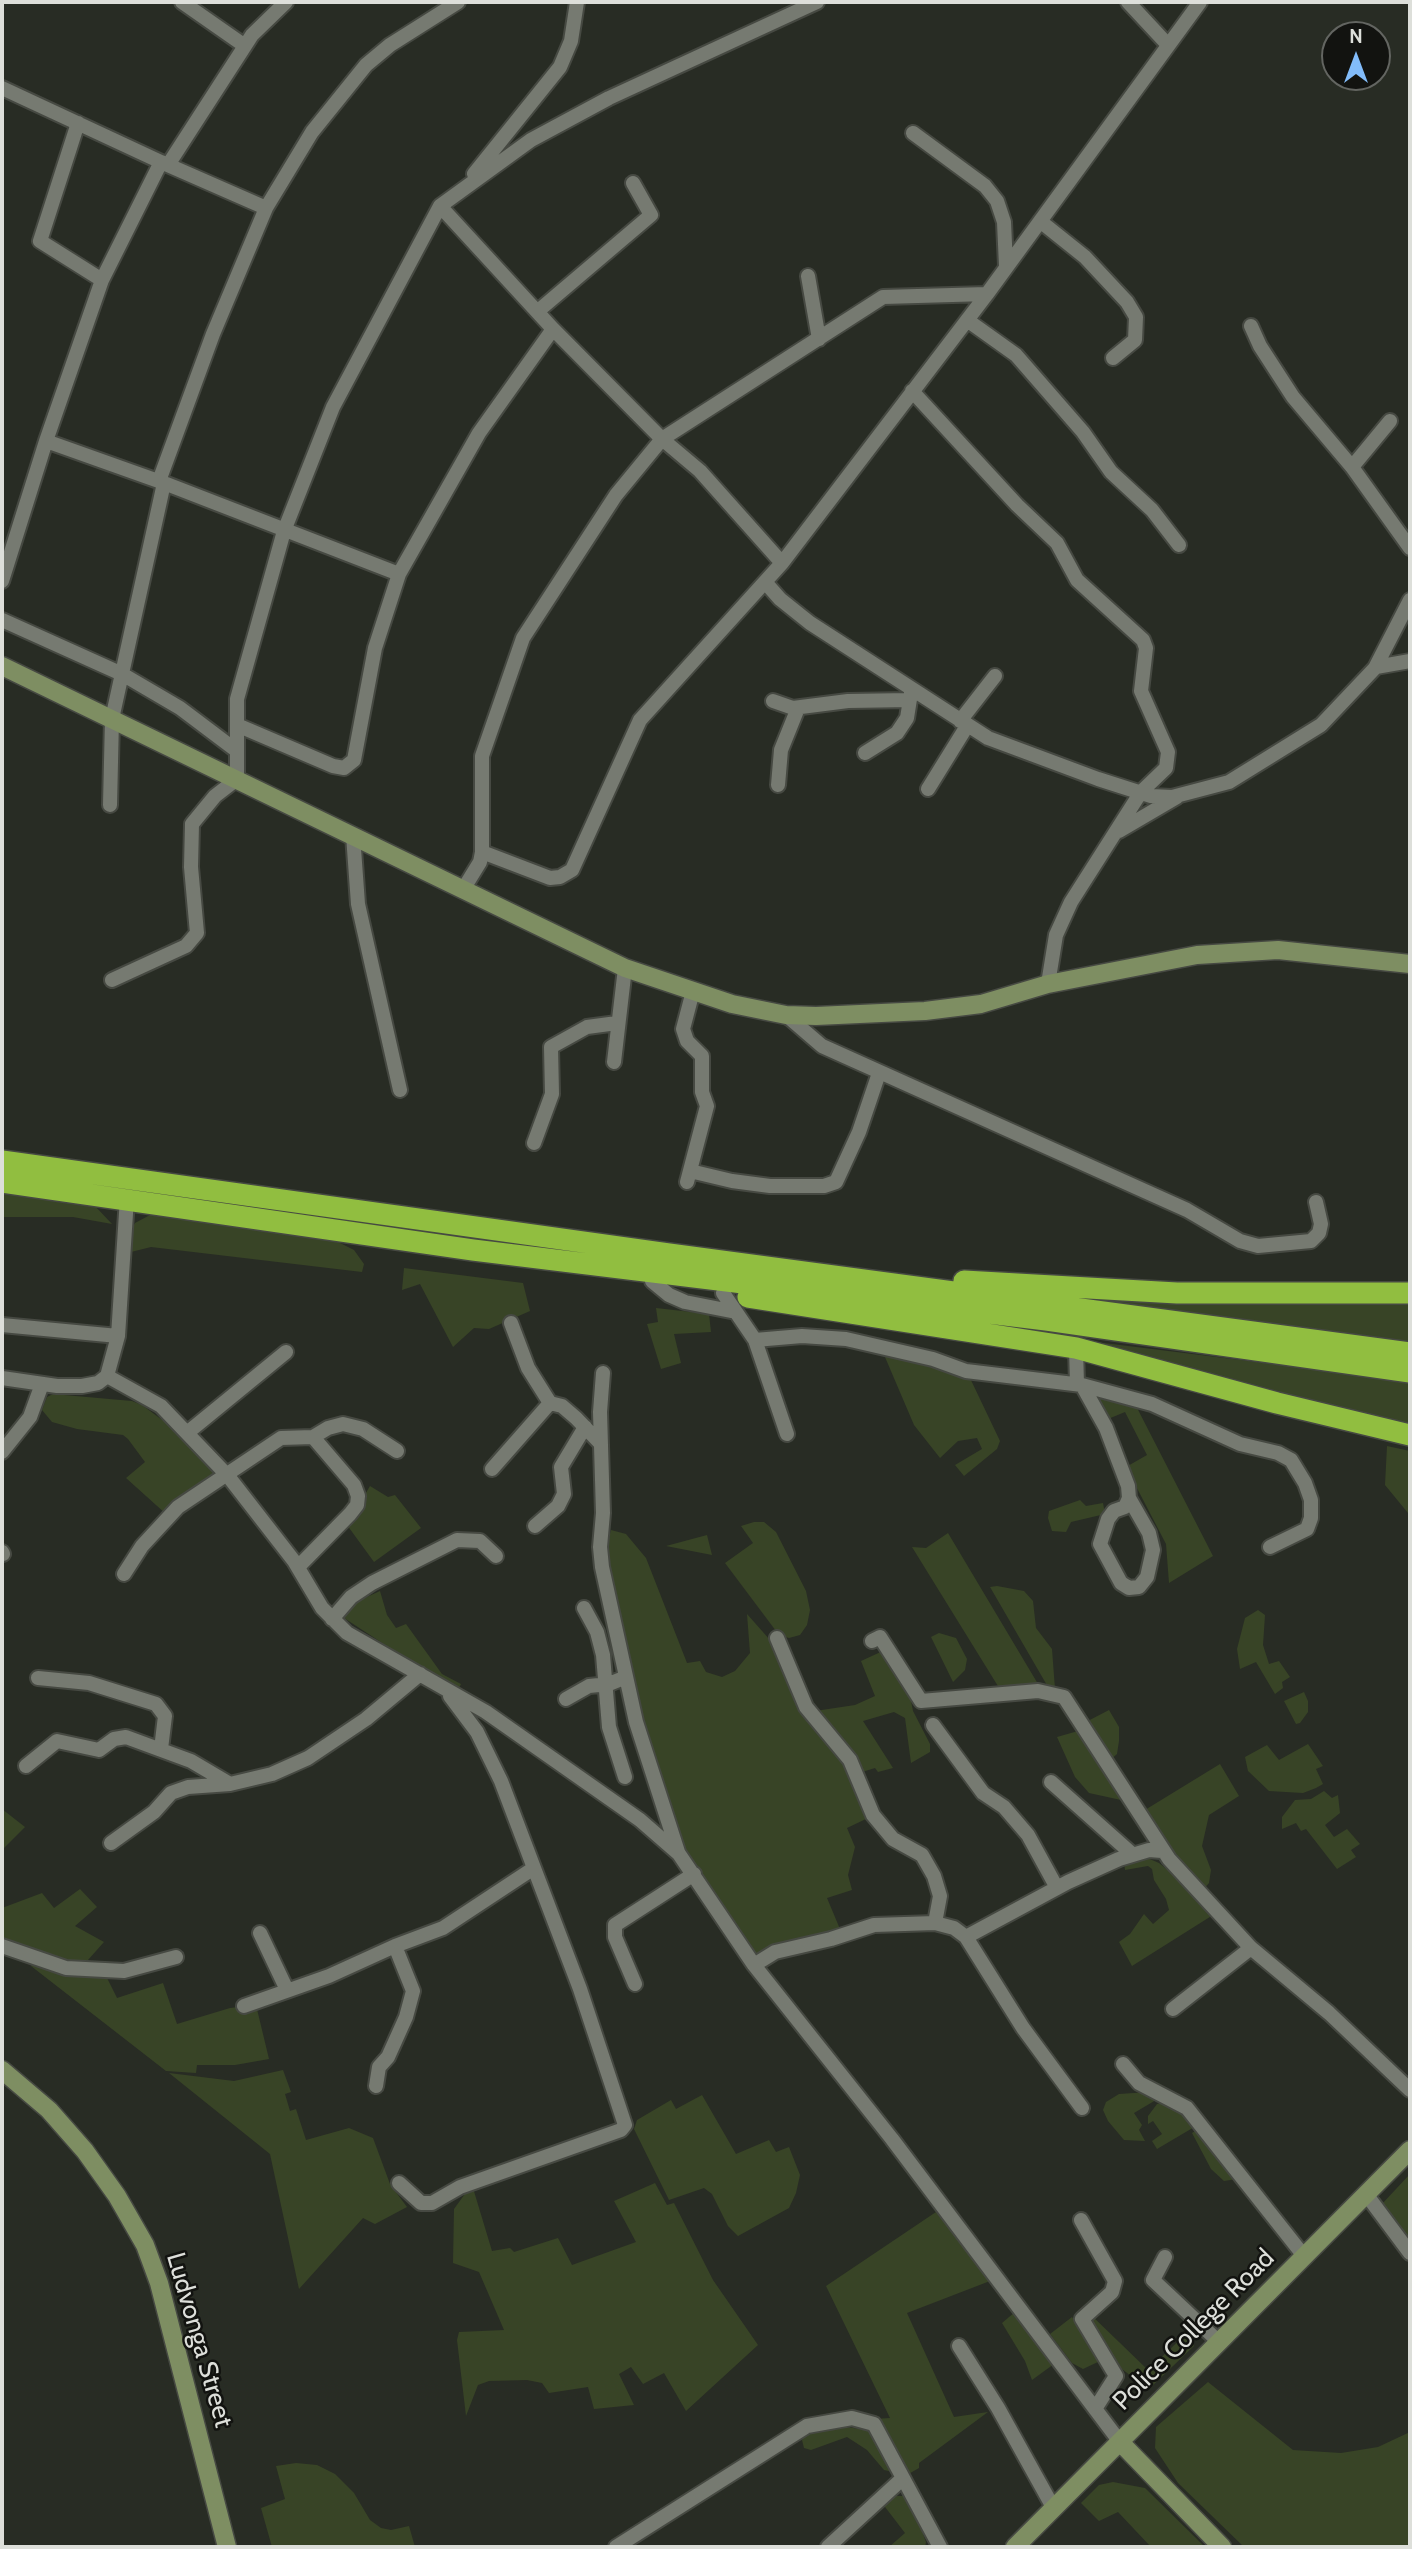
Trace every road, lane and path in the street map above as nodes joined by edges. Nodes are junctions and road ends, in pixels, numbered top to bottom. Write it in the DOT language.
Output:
graph roads {
  1 [pos="181,2"];
  2 [pos="286,2"];
  3 [pos="457,2"];
  4 [pos="577,2"];
  5 [pos="817,2"];
  6 [pos="1128,2"];
  7 [pos="1200,2"];
  8 [pos="245,46"];
  9 [pos="1168,46"];
  10 [pos="2,88"];
  11 [pos="78,123"];
  12 [pos="913,133"];
  13 [pos="164,164"];
  14 [pos="633,183"];
  15 [pos="461,189"];
  16 [pos="440,206"];
  17 [pos="266,208"];
  18 [pos="1040,221"];
  19 [pos="1006,266"];
  20 [pos="808,276"];
  21 [pos="102,279"];
  22 [pos="986,293"];
  23 [pos="538,311"];
  24 [pos="967,320"];
  25 [pos="1251,326"];
  26 [pos="553,329"];
  27 [pos="819,339"];
  28 [pos="1113,358"];
  29 [pos="912,391"];
  30 [pos="1390,421"];
  31 [pos="662,439"];
  32 [pos="46,441"];
  33 [pos="1352,467"];
  34 [pos="162,482"];
  35 [pos="284,531"];
  36 [pos="1179,545"];
  37 [pos="1410,548"];
  38 [pos="782,563"];
  39 [pos="399,574"];
  40 [pos="2,581"];
  41 [pos="765,582"];
  42 [pos="1410,600"];
  43 [pos="2,620"];
  44 [pos="1410,661"];
  45 [pos="2,666"];
  46 [pos="1376,667"];
  47 [pos="122,674"];
  48 [pos="995,676"];
  49 [pos="911,694"];
  50 [pos="773,701"];
  51 [pos="798,708"];
  52 [pos="112,719"];
  53 [pos="964,723"];
  54 [pos="237,725"];
  55 [pos="237,751"];
  56 [pos="865,752"];
  57 [pos="237,779"];
  58 [pos="778,785"];
  59 [pos="928,789"];
  60 [pos="1141,793"];
  61 [pos="1181,795"];
  62 [pos="110,805"];
  63 [pos="1115,834"];
  64 [pos="353,835"];
  65 [pos="482,852"];
  66 [pos="464,888"];
  67 [pos="1410,964"];
  68 [pos="625,968"];
  69 [pos="112,980"];
  70 [pos="1048,984"];
  71 [pos="693,991"];
  72 [pos="786,1015"];
  73 [pos="617,1023"];
  74 [pos="614,1062"];
  75 [pos="878,1073"];
  76 [pos="400,1090"];
  77 [pos="534,1143"];
  78 [pos="2,1161"];
  79 [pos="2,1182"];
  80 [pos="127,1198"];
  81 [pos="1316,1202"];
  82 [pos="473,1250"];
  83 [pos="669,1254"];
  84 [pos="652,1281"];
  85 [pos="723,1293"];
  86 [pos="1410,1293"];
  87 [pos="736,1312"];
  88 [pos="512,1323"];
  89 [pos="2,1325"];
  90 [pos="118,1336"];
  91 [pos="755,1340"];
  92 [pos="1076,1349"];
  93 [pos="286,1352"];
  94 [pos="1410,1353"];
  95 [pos="1410,1372"];
  96 [pos="603,1373"];
  97 [pos="107,1376"];
  98 [pos="2,1378"];
  99 [pos="42,1384"];
  100 [pos="1080,1384"];
  101 [pos="551,1403"];
  102 [pos="585,1427"];
  103 [pos="187,1433"];
  104 [pos="787,1434"];
  105 [pos="1410,1434"];
  106 [pos="313,1437"];
  107 [pos="601,1444"];
  108 [pos="397,1451"];
  109 [pos="2,1452"];
  110 [pos="492,1469"];
  111 [pos="229,1476"];
  112 [pos="1129,1498"];
  113 [pos="535,1526"];
  114 [pos="1270,1547"];
  115 [pos="496,1556"];
  116 [pos="298,1567"];
  117 [pos="124,1574"];
  118 [pos="584,1608"];
  119 [pos="332,1619"];
  120 [pos="777,1638"];
  121 [pos="872,1641"];
  122 [pos="420,1674"];
  123 [pos="626,1677"];
  124 [pos="38,1678"];
  125 [pos="604,1684"];
  126 [pos="447,1692"];
  127 [pos="566,1699"];
  128 [pos="933,1726"];
  129 [pos="161,1749"];
  130 [pos="26,1766"];
  131 [pos="625,1777"];
  132 [pos="1051,1782"];
  133 [pos="230,1784"];
  134 [pos="111,1843"];
  135 [pos="1162,1850"];
  136 [pos="679,1854"];
  137 [pos="1132,1854"];
  138 [pos="534,1868"];
  139 [pos="694,1874"];
  140 [pos="1057,1888"];
  141 [pos="934,1923"];
  142 [pos="260,1933"];
  143 [pos="967,1937"];
  144 [pos="2,1946"];
  145 [pos="395,1946"];
  146 [pos="1251,1948"];
  147 [pos="176,1957"];
  148 [pos="754,1965"];
  149 [pos="635,1984"];
  150 [pos="287,1990"];
  151 [pos="244,2006"];
  152 [pos="1173,2009"];
  153 [pos="1123,2064"];
  154 [pos="2,2070"];
  155 [pos="376,2086"];
  156 [pos="1410,2091"];
  157 [pos="1082,2108"];
  158 [pos="1410,2150"];
  159 [pos="399,2183"];
  160 [pos="1366,2194"];
  161 [pos="1081,2220"];
  162 [pos="1410,2253"];
  163 [pos="1165,2256"];
  164 [pos="1304,2256"];
  165 [pos="1219,2342"];
  166 [pos="959,2346"];
  167 [pos="1095,2409"];
  168 [pos="1120,2442"];
  169 [pos="902,2479"];
  170 [pos="1054,2509"];
  171 [pos="227,2547"];
  172 [pos="615,2547"];
  173 [pos="828,2547"];
  174 [pos="940,2547"];
  175 [pos="1015,2547"];
  176 [pos="1222,2547"];
  1 -- 8 [label="street"];
  2 -- 8 [label="street"];
  3 -- 17 [label="street"];
  4 -- 15 [label="street"];
  5 -- 15 [label="street"];
  6 -- 9 [label="street"];
  7 -- 9 [label="street"];
  8 -- 13 [label="street"];
  9 -- 18 [label="street"];
  10 -- 11 [label="street"];
  11 -- 13 [label="street"];
  11 -- 21 [label="street"];
  12 -- 19 [label="street"];
  13 -- 17 [label="street"];
  13 -- 21 [label="street"];
  14 -- 23 [label="street"];
  15 -- 16 [label="street"];
  16 -- 23 [label="street"];
  16 -- 35 [label="street"];
  17 -- 34 [label="street"];
  18 -- 19 [label="street"];
  18 -- 28 [label="street"];
  19 -- 22 [label="street"];
  20 -- 27 [label="street"];
  21 -- 32 [label="street"];
  22 -- 24 [label="street"];
  22 -- 27 [label="street"];
  23 -- 26 [label="street"];
  24 -- 29 [label="street"];
  24 -- 36 [label="street"];
  25 -- 33 [label="street"];
  26 -- 31 [label="street"];
  26 -- 39 [label="street"];
  27 -- 31 [label="street"];
  29 -- 38 [label="street"];
  29 -- 60 [label="street"];
  30 -- 33 [label="street"];
  31 -- 38 [label="street"];
  31 -- 65 [label="street"];
  32 -- 34 [label="street"];
  32 -- 40 [label="street"];
  33 -- 37 [label="street"];
  34 -- 35 [label="street"];
  34 -- 47 [label="street"];
  35 -- 39 [label="street"];
  35 -- 54 [label="street"];
  38 -- 41 [label="street"];
  39 -- 54 [label="street"];
  41 -- 49 [label="street"];
  41 -- 65 [label="street"];
  42 -- 46 [label="street"];
  43 -- 47 [label="street"];
  44 -- 46 [label="street"];
  45 -- 52 [label="street"];
  46 -- 61 [label="street"];
  47 -- 52 [label="street"];
  47 -- 55 [label="street"];
  48 -- 53 [label="street"];
  49 -- 51 [label="street"];
  49 -- 53 [label="street"];
  49 -- 56 [label="street"];
  50 -- 51 [label="street"];
  51 -- 58 [label="street"];
  52 -- 57 [label="street"];
  52 -- 62 [label="street"];
  53 -- 59 [label="street"];
  53 -- 60 [label="street"];
  54 -- 55 [label="street"];
  55 -- 57 [label="street"];
  57 -- 64 [label="street"];
  57 -- 69 [label="street"];
  60 -- 61 [label="street"];
  60 -- 63 [label="street"];
  61 -- 63 [label="street"];
  63 -- 70 [label="street"];
  64 -- 66 [label="street"];
  64 -- 76 [label="street"];
  65 -- 66 [label="street"];
  66 -- 68 [label="street"];
  67 -- 70 [label="street"];
  68 -- 71 [label="street"];
  68 -- 73 [label="street"];
  70 -- 72 [label="street"];
  71 -- 72 [label="street"];
  71 -- 75 [label="street"];
  72 -- 75 [label="street"];
  73 -- 74 [label="street"];
  73 -- 77 [label="street"];
  75 -- 81 [label="street"];
  78 -- 83 [label="highway"];
  79 -- 80 [label="highway"];
  80 -- 82 [label="highway"];
  80 -- 90 [label="street"];
  82 -- 84 [label="highway"];
  82 -- 95 [label="highway"];
  83 -- 86 [label="highway"];
  83 -- 94 [label="highway"];
  84 -- 85 [label="highway"];
  84 -- 87 [label="street"];
  85 -- 87 [label="street"];
  85 -- 92 [label="highway"];
  87 -- 91 [label="street"];
  88 -- 101 [label="street"];
  89 -- 90 [label="street"];
  90 -- 97 [label="street"];
  91 -- 100 [label="street"];
  91 -- 104 [label="street"];
  92 -- 100 [label="street"];
  92 -- 105 [label="highway"];
  93 -- 103 [label="street"];
  96 -- 107 [label="street"];
  97 -- 99 [label="street"];
  97 -- 103 [label="street"];
  98 -- 99 [label="street"];
  99 -- 109 [label="street"];
  100 -- 112 [label="street"];
  100 -- 114 [label="street"];
  101 -- 102 [label="street"];
  101 -- 110 [label="street"];
  102 -- 107 [label="street"];
  102 -- 113 [label="street"];
  103 -- 111 [label="street"];
  106 -- 108 [label="street"];
  106 -- 111 [label="street"];
  106 -- 116 [label="street"];
  107 -- 123 [label="street"];
  111 -- 116 [label="street"];
  111 -- 117 [label="street"];
  112 -- 112 [label="street"];
  115 -- 119 [label="street"];
  116 -- 119 [label="street"];
  118 -- 125 [label="street"];
  119 -- 122 [label="street"];
  120 -- 141 [label="street"];
  121 -- 135 [label="street"];
  122 -- 126 [label="street"];
  122 -- 133 [label="street"];
  123 -- 125 [label="street"];
  123 -- 136 [label="street"];
  124 -- 129 [label="street"];
  125 -- 127 [label="street"];
  125 -- 131 [label="street"];
  126 -- 136 [label="street"];
  126 -- 138 [label="street"];
  128 -- 140 [label="street"];
  129 -- 130 [label="street"];
  129 -- 133 [label="street"];
  132 -- 137 [label="street"];
  133 -- 134 [label="street"];
  135 -- 137 [label="street"];
  135 -- 146 [label="street"];
  136 -- 139 [label="street"];
  137 -- 140 [label="street"];
  138 -- 145 [label="street"];
  138 -- 159 [label="street"];
  139 -- 148 [label="street"];
  139 -- 149 [label="street"];
  140 -- 143 [label="street"];
  141 -- 143 [label="street"];
  141 -- 148 [label="street"];
  142 -- 150 [label="street"];
  143 -- 157 [label="street"];
  144 -- 147 [label="street"];
  145 -- 150 [label="street"];
  145 -- 155 [label="street"];
  146 -- 152 [label="street"];
  146 -- 156 [label="street"];
  148 -- 167 [label="street"];
  150 -- 151 [label="street"];
  153 -- 164 [label="street"];
  154 -- 171 [label="street, Ludvonga Street"];
  158 -- 160 [label="street, Police College Road"];
  160 -- 162 [label="street"];
  160 -- 164 [label="street, Police College Road"];
  161 -- 167 [label="street"];
  163 -- 165 [label="street"];
  164 -- 165 [label="street, Police College Road"];
  165 -- 168 [label="street, Police College Road"];
  166 -- 170 [label="street"];
  167 -- 168 [label="street"];
  168 -- 170 [label="street, Police College Road"];
  168 -- 176 [label="street"];
  169 -- 172 [label="street"];
  169 -- 173 [label="street"];
  169 -- 174 [label="street"];
  170 -- 175 [label="street, Police College Road"];
}
